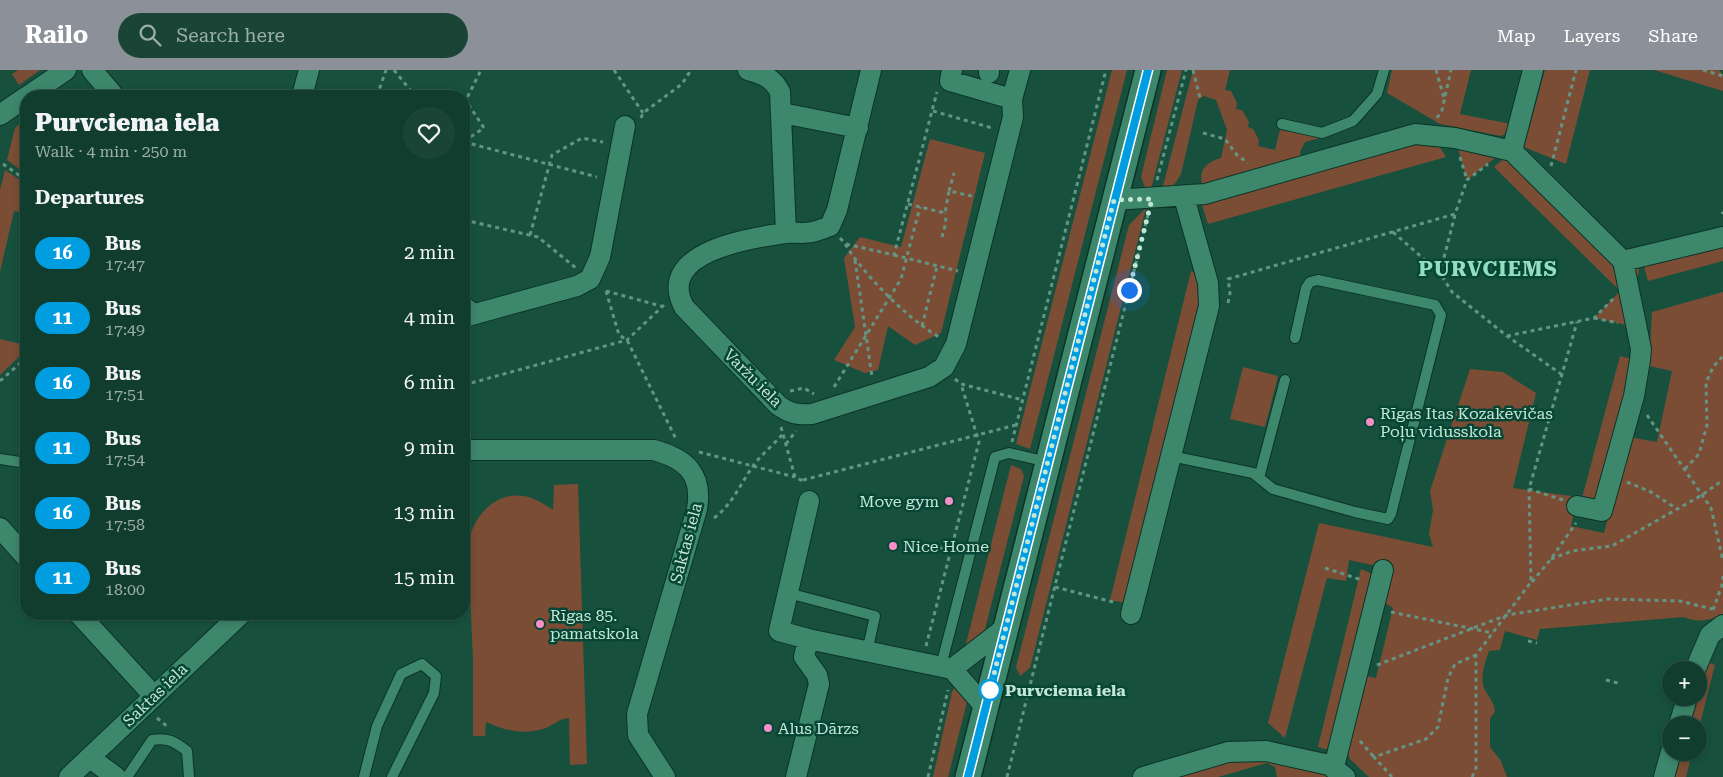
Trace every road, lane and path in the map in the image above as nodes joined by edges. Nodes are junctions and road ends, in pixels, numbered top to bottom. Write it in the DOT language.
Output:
graph roads {
  1 [pos="66,70"];
  2 [pos="92,70"];
  3 [pos="309,70"];
  4 [pos="386,70"];
  5 [pos="394,70"];
  6 [pos="481,70"];
  7 [pos="614,70"];
  8 [pos="691,70"];
  9 [pos="748,70"];
  10 [pos="871,70"];
  11 [pos="952,70"];
  12 [pos="1020,70"];
  13 [pos="1106,70"];
  14 [pos="1148,70"];
  15 [pos="1186,70"];
  16 [pos="1193,70"];
  17 [pos="1384,70"];
  18 [pos="1436,70"];
  19 [pos="1451,70"];
  20 [pos="1534,70"];
  21 [pos="1576,70"];
  22 [pos="1703,70"];
  23 [pos="1720,73"];
  24 [pos="938,86"];
  25 [pos="37,90"];
  26 [pos="109,90"];
  27 [pos="304,90"];
  28 [pos="379,90"];
  29 [pos="410,90"];
  30 [pos="470,90"];
  31 [pos="1200,98"];
  32 [pos="1012,99"];
  33 [pos="1444,101"];
  34 [pos="20,102"];
  35 [pos="470,107"];
  36 [pos="643,113"];
  37 [pos="782,113"];
  38 [pos="0,115"];
  39 [pos="1282,124"];
  40 [pos="858,128"];
  41 [pos="1203,134"];
  42 [pos="1415,134"];
  43 [pos="623,136"];
  44 [pos="470,138"];
  45 [pos="470,144"];
  46 [pos="1503,155"];
  47 [pos="3,164"];
  48 [pos="550,164"];
  49 [pos="954,173"];
  50 [pos="20,176"];
  51 [pos="1263,178"];
  52 [pos="614,182"];
  53 [pos="1546,186"];
  54 [pos="949,191"];
  55 [pos="1184,197"];
  56 [pos="980,198"];
  57 [pos="1152,199"];
  58 [pos="1114,200"];
  59 [pos="908,204"];
  60 [pos="920,207"];
  61 [pos="944,212"];
  62 [pos="1455,214"];
  63 [pos="470,221"];
  64 [pos="830,226"];
  65 [pos="1393,232"];
  66 [pos="786,233"];
  67 [pos="530,235"];
  68 [pos="942,237"];
  69 [pos="1723,237"];
  70 [pos="846,244"];
  71 [pos="894,255"];
  72 [pos="906,258"];
  73 [pos="855,259"];
  74 [pos="1622,261"];
  75 [pos="937,266"];
  76 [pos="1440,273"];
  77 [pos="973,276"];
  78 [pos="590,279"];
  79 [pos="1627,284"];
  80 [pos="606,291"];
  81 [pos="889,296"];
  82 [pos="670,302"];
  83 [pos="1226,312"];
  84 [pos="472,315"];
  85 [pos="1594,318"];
  86 [pos="1577,322"];
  87 [pos="922,326"];
  88 [pos="1636,327"];
  89 [pos="1507,336"];
  90 [pos="866,337"];
  91 [pos="1295,338"];
  92 [pos="627,340"];
  93 [pos="956,344"];
  94 [pos="1723,356"];
  95 [pos="20,363"];
  96 [pos="944,367"];
  97 [pos="1561,374"];
  98 [pos="1284,380"];
  99 [pos="0,381"];
  100 [pos="470,383"];
  101 [pos="961,384"];
  102 [pos="829,388"];
  103 [pos="821,390"];
  104 [pos="814,392"];
  105 [pos="875,393"];
  106 [pos="1634,396"];
  107 [pos="1023,400"];
  108 [pos="778,405"];
  109 [pos="1017,425"];
  110 [pos="783,434"];
  111 [pos="976,435"];
  112 [pos="677,440"];
  113 [pos="470,450"];
  114 [pos="690,450"];
  115 [pos="1009,453"];
  116 [pos="1171,456"];
  117 [pos="0,459"];
  118 [pos="20,462"];
  119 [pos="1048,462"];
  120 [pos="753,466"];
  121 [pos="1685,470"];
  122 [pos="1612,476"];
  123 [pos="795,477"];
  124 [pos="1259,478"];
  125 [pos="803,480"];
  126 [pos="1723,480"];
  127 [pos="1529,490"];
  128 [pos="1702,495"];
  129 [pos="809,501"];
  130 [pos="1582,507"];
  131 [pos="1677,509"];
  132 [pos="721,513"];
  133 [pos="0,528"];
  134 [pos="940,548"];
  135 [pos="20,550"];
  136 [pos="951,550"];
  137 [pos="1551,559"];
  138 [pos="1723,561"];
  139 [pos="1325,568"];
  140 [pos="1383,570"];
  141 [pos="1723,576"];
  142 [pos="1531,582"];
  143 [pos="1055,587"];
  144 [pos="788,593"];
  145 [pos="1376,601"];
  146 [pos="1132,610"];
  147 [pos="1507,615"];
  148 [pos="84,620"];
  149 [pos="234,620"];
  150 [pos="1718,621"];
  151 [pos="1006,628"];
  152 [pos="1470,629"];
  153 [pos="1493,633"];
  154 [pos="808,639"];
  155 [pos="1528,640"];
  156 [pos="1537,643"];
  157 [pos="867,652"];
  158 [pos="1476,655"];
  159 [pos="1699,661"];
  160 [pos="921,662"];
  161 [pos="947,668"];
  162 [pos="1358,672"];
  163 [pos="1606,680"];
  164 [pos="1618,683"];
  165 [pos="153,695"];
  166 [pos="986,708"];
  167 [pos="90,758"];
  168 [pos="1668,761"];
  169 [pos="1340,772"];
  170 [pos="69,777"];
  171 [pos="116,777"];
  172 [pos="127,777"];
  173 [pos="189,777"];
  174 [pos="364,777"];
  175 [pos="392,777"];
  176 [pos="665,777"];
  177 [pos="796,777"];
  178 [pos="928,777"];
  179 [pos="968,777"];
  180 [pos="1007,777"];
  181 [pos="1143,777"];
  182 [pos="1392,777"];
  183 [pos="1472,777"];
  184 [pos="1664,777"];
  1 -- 25 [label="street"];
  2 -- 26 [label="street"];
  3 -- 27 [label="street"];
  4 -- 28 [label="path"];
  5 -- 29 [label="path"];
  6 -- 30 [label="path"];
  7 -- 36 [label="path"];
  8 -- 36 [label="path"];
  9 -- 37 [label="street"];
  10 -- 40 [label="street"];
  11 -- 32 [label="street"];
  12 -- 32 [label="street"];
  13 -- 107 [label="path"];
  14 -- 58 [label="street"];
  15 -- 57 [label="path"];
  16 -- 31 [label="path"];
  17 -- 39 [label="lane"];
  18 -- 33 [label="path"];
  19 -- 33 [label="path"];
  20 -- 46 [label="street"];
  21 -- 53 [label="path"];
  22 -- 23 [label="path"];
  24 -- 59 [label="path"];
  32 -- 77 [label="street"];
  33 -- 42 [label="path"];
  34 -- 38 [label="street"];
  35 -- 44 [label="path"];
  36 -- 43 [label="path"];
  37 -- 40 [label="street"];
  37 -- 66 [label="street"];
  40 -- 64 [label="street"];
  41 -- 51 [label="path"];
  42 -- 46 [label="street"];
  42 -- 51 [label="street"];
  43 -- 48 [label="path"];
  43 -- 52 [label="street"];
  45 -- 48 [label="path"];
  46 -- 53 [label="street"];
  46 -- 62 [label="path"];
  47 -- 50 [label="path"];
  48 -- 52 [label="path"];
  48 -- 67 [label="path"];
  49 -- 54 [label="path"];
  51 -- 55 [label="street"];
  52 -- 78 [label="street"];
  53 -- 74 [label="street"];
  54 -- 56 [label="path"];
  54 -- 61 [label="path"];
  55 -- 57 [label="street"];
  55 -- 116 [label="street"];
  57 -- 58 [label="street"];
  57 -- 143 [label="path"];
  58 -- 119 [label="street"];
  59 -- 60 [label="path"];
  59 -- 71 [label="path"];
  60 -- 61 [label="path"];
  60 -- 72 [label="path"];
  61 -- 68 [label="path"];
  62 -- 65 [label="path"];
  62 -- 76 [label="path"];
  63 -- 67 [label="path"];
  64 -- 66 [label="street"];
  64 -- 70 [label="path"];
  65 -- 76 [label="path"];
  65 -- 83 [label="path"];
  66 -- 82 [label="street"];
  67 -- 78 [label="path"];
  69 -- 74 [label="street"];
  70 -- 71 [label="path"];
  70 -- 73 [label="path"];
  71 -- 72 [label="path"];
  72 -- 75 [label="path"];
  72 -- 81 [label="path"];
  73 -- 81 [label="path"];
  73 -- 90 [label="path"];
  74 -- 79 [label="street"];
  75 -- 77 [label="path"];
  75 -- 87 [label="path"];
  76 -- 89 [label="path"];
  77 -- 93 [label="street"];
  78 -- 80 [label="path"];
  78 -- 84 [label="street"];
  79 -- 85 [label="path"];
  79 -- 88 [label="street"];
  80 -- 82 [label="path"];
  80 -- 92 [label="path"];
  81 -- 87 [label="path"];
  81 -- 90 [label="path"];
  82 -- 92 [label="path"];
  82 -- 108 [label="street, Varžu iela"];
  85 -- 86 [label="path"];
  85 -- 88 [label="path"];
  86 -- 89 [label="path"];
  86 -- 97 [label="path"];
  87 -- 93 [label="path"];
  88 -- 106 [label="street"];
  89 -- 97 [label="path"];
  90 -- 102 [label="path"];
  90 -- 105 [label="path"];
  91 -- 124 [label="lane"];
  92 -- 100 [label="path"];
  92 -- 112 [label="path"];
  93 -- 96 [label="street"];
  94 -- 121 [label="path"];
  95 -- 99 [label="path"];
  96 -- 101 [label="path"];
  96 -- 105 [label="street, Varžu iela"];
  97 -- 127 [label="path"];
  98 -- 124 [label="lane"];
  101 -- 107 [label="path"];
  101 -- 111 [label="path"];
  103 -- 104 [label="path"];
  105 -- 108 [label="street, Varžu iela"];
  106 -- 121 [label="path"];
  106 -- 122 [label="street"];
  107 -- 109 [label="path"];
  108 -- 110 [label="path"];
  109 -- 111 [label="path"];
  109 -- 115 [label="path"];
  110 -- 120 [label="path"];
  110 -- 123 [label="path"];
  111 -- 125 [label="path"];
  111 -- 136 [label="path"];
  113 -- 176 [label="street, Saktas iela"];
  114 -- 120 [label="path"];
  115 -- 119 [label="lane"];
  115 -- 161 [label="lane"];
  116 -- 124 [label="lane"];
  116 -- 146 [label="street"];
  117 -- 118 [label="lane"];
  119 -- 151 [label="street"];
  120 -- 123 [label="path"];
  120 -- 132 [label="path"];
  121 -- 128 [label="path"];
  122 -- 130 [label="street"];
  122 -- 131 [label="path"];
  123 -- 125 [label="path"];
  125 -- 129 [label="path"];
  126 -- 128 [label="path"];
  127 -- 130 [label="path"];
  127 -- 142 [label="path"];
  128 -- 131 [label="path"];
  128 -- 138 [label="path"];
  129 -- 144 [label="street"];
  130 -- 137 [label="path"];
  131 -- 137 [label="path"];
  133 -- 135 [label="street"];
  134 -- 136 [label="path"];
  136 -- 160 [label="path"];
  137 -- 142 [label="path"];
  139 -- 145 [label="path"];
  140 -- 145 [label="street"];
  141 -- 150 [label="path"];
  142 -- 147 [label="path"];
  143 -- 146 [label="path"];
  143 -- 180 [label="path"];
  144 -- 154 [label="street"];
  144 -- 157 [label="lane"];
  145 -- 152 [label="path"];
  145 -- 162 [label="street"];
  147 -- 150 [label="path"];
  147 -- 152 [label="path"];
  147 -- 153 [label="path"];
  148 -- 165 [label="street"];
  149 -- 165 [label="street, Saktas iela"];
  150 -- 159 [label="street"];
  151 -- 161 [label="street"];
  151 -- 166 [label="street"];
  152 -- 153 [label="path"];
  152 -- 162 [label="path"];
  153 -- 158 [label="path"];
  154 -- 157 [label="street"];
  154 -- 177 [label="street"];
  155 -- 156 [label="path"];
  157 -- 160 [label="street"];
  158 -- 182 [label="path"];
  158 -- 183 [label="path"];
  160 -- 161 [label="street"];
  161 -- 166 [label="street"];
  161 -- 178 [label="path"];
  162 -- 169 [label="street"];
  163 -- 164 [label="path"];
  165 -- 167 [label="street, Saktas iela"];
  166 -- 179 [label="street"];
  167 -- 170 [label="street, Saktas iela"];
  167 -- 171 [label="street"];
  168 -- 184 [label="street"];
  169 -- 181 [label="street"];
  172 -- 173 [label="lane"];
  174 -- 175 [label="lane"];
}
